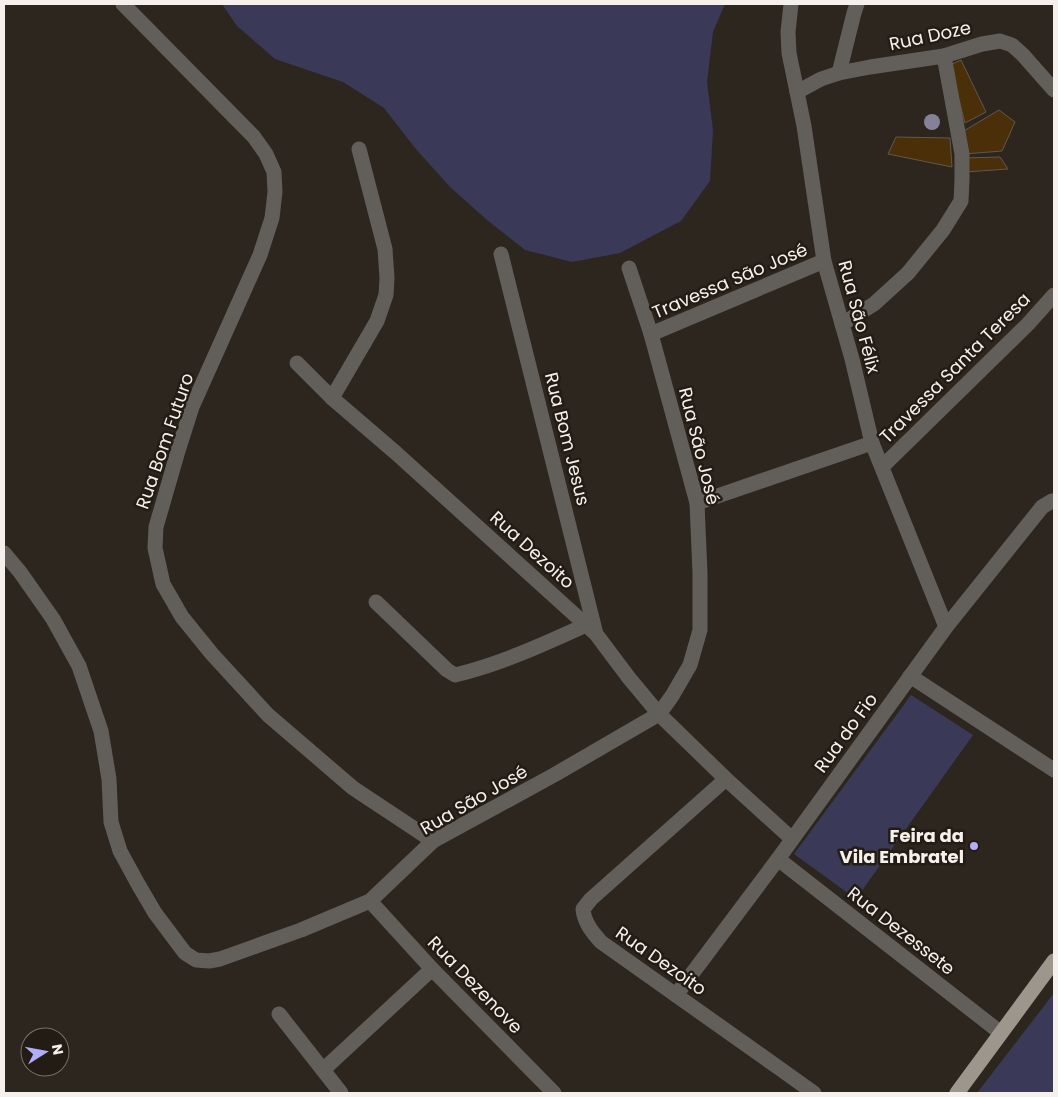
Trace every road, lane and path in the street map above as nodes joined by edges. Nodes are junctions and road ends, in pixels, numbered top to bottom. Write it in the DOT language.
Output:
graph roads {
  1 [pos="123,4"];
  2 [pos="790,4"];
  3 [pos="857,4"];
  4 [pos="944,56"];
  5 [pos="839,73"];
  6 [pos="1054,90"];
  7 [pos="798,92"];
  8 [pos="359,149"];
  9 [pos="501,254"];
  10 [pos="824,261"];
  11 [pos="629,268"];
  12 [pos="1054,295"];
  13 [pos="842,324"];
  14 [pos="651,334"];
  15 [pos="297,363"];
  16 [pos="332,398"];
  17 [pos="872,443"];
  18 [pos="882,466"];
  19 [pos="1054,501"];
  20 [pos="697,503"];
  21 [pos="4,553"];
  22 [pos="376,602"];
  23 [pos="946,627"];
  24 [pos="591,629"];
  25 [pos="910,676"];
  26 [pos="659,714"];
  27 [pos="1054,770"];
  28 [pos="726,779"];
  29 [pos="792,839"];
  30 [pos="433,841"];
  31 [pos="778,860"];
  32 [pos="370,901"];
  33 [pos="1054,961"];
  34 [pos="432,969"];
  35 [pos="676,995"];
  36 [pos="279,1014"];
  37 [pos="1001,1033"];
  38 [pos="323,1070"];
  39 [pos="341,1093"];
  40 [pos="554,1093"];
  41 [pos="814,1093"];
  42 [pos="957,1093"];
  1 -- 30 [label="street, Rua Bom Futuro"];
  2 -- 7 [label="street, Rua São Félix"];
  3 -- 5 [label="street"];
  4 -- 5 [label="street, Rua Doze"];
  4 -- 6 [label="street, Rua Doze"];
  4 -- 13 [label="street"];
  5 -- 7 [label="street, Rua Doze"];
  7 -- 10 [label="street, Rua São Félix"];
  8 -- 16 [label="street"];
  9 -- 24 [label="street, Rua Bom Jesus"];
  10 -- 13 [label="street, Rua São Félix"];
  10 -- 14 [label="street, Travessa São José"];
  11 -- 14 [label="street, Rua São José"];
  12 -- 18 [label="street, Travessa Santa Teresa"];
  13 -- 17 [label="street, Rua São Félix"];
  14 -- 20 [label="street, Rua São José"];
  15 -- 16 [label="street, Rua Dezoito"];
  16 -- 24 [label="street, Rua Dezoito"];
  17 -- 18 [label="street, Rua São Félix"];
  17 -- 20 [label="street, Travessa Santa Teresa"];
  18 -- 23 [label="street, Rua São Félix"];
  19 -- 23 [label="street, Rua do Fio"];
  20 -- 26 [label="street, Rua São José"];
  21 -- 32 [label="street, Rua São José"];
  22 -- 24 [label="street"];
  23 -- 25 [label="street, Rua do Fio"];
  24 -- 26 [label="street, Rua Dezoito"];
  25 -- 27 [label="street"];
  25 -- 29 [label="street, Rua do Fio"];
  26 -- 28 [label="street, Rua Dezoito"];
  26 -- 30 [label="street, Rua São José"];
  28 -- 29 [label="street, Rua Dezoito"];
  28 -- 35 [label="street, Rua Dezoito"];
  29 -- 31 [label="street, Rua do Fio"];
  30 -- 32 [label="street, Rua São José"];
  31 -- 35 [label="street, Rua do Fio"];
  31 -- 37 [label="street, Rua Dezessete"];
  32 -- 34 [label="street, Rua Dezenove"];
  33 -- 37 [label="main road"];
  34 -- 38 [label="street"];
  34 -- 40 [label="street, Rua Dezenove"];
  35 -- 41 [label="street, Rua Dezoito"];
  36 -- 38 [label="street"];
  37 -- 42 [label="main road"];
  38 -- 39 [label="street"];
}
